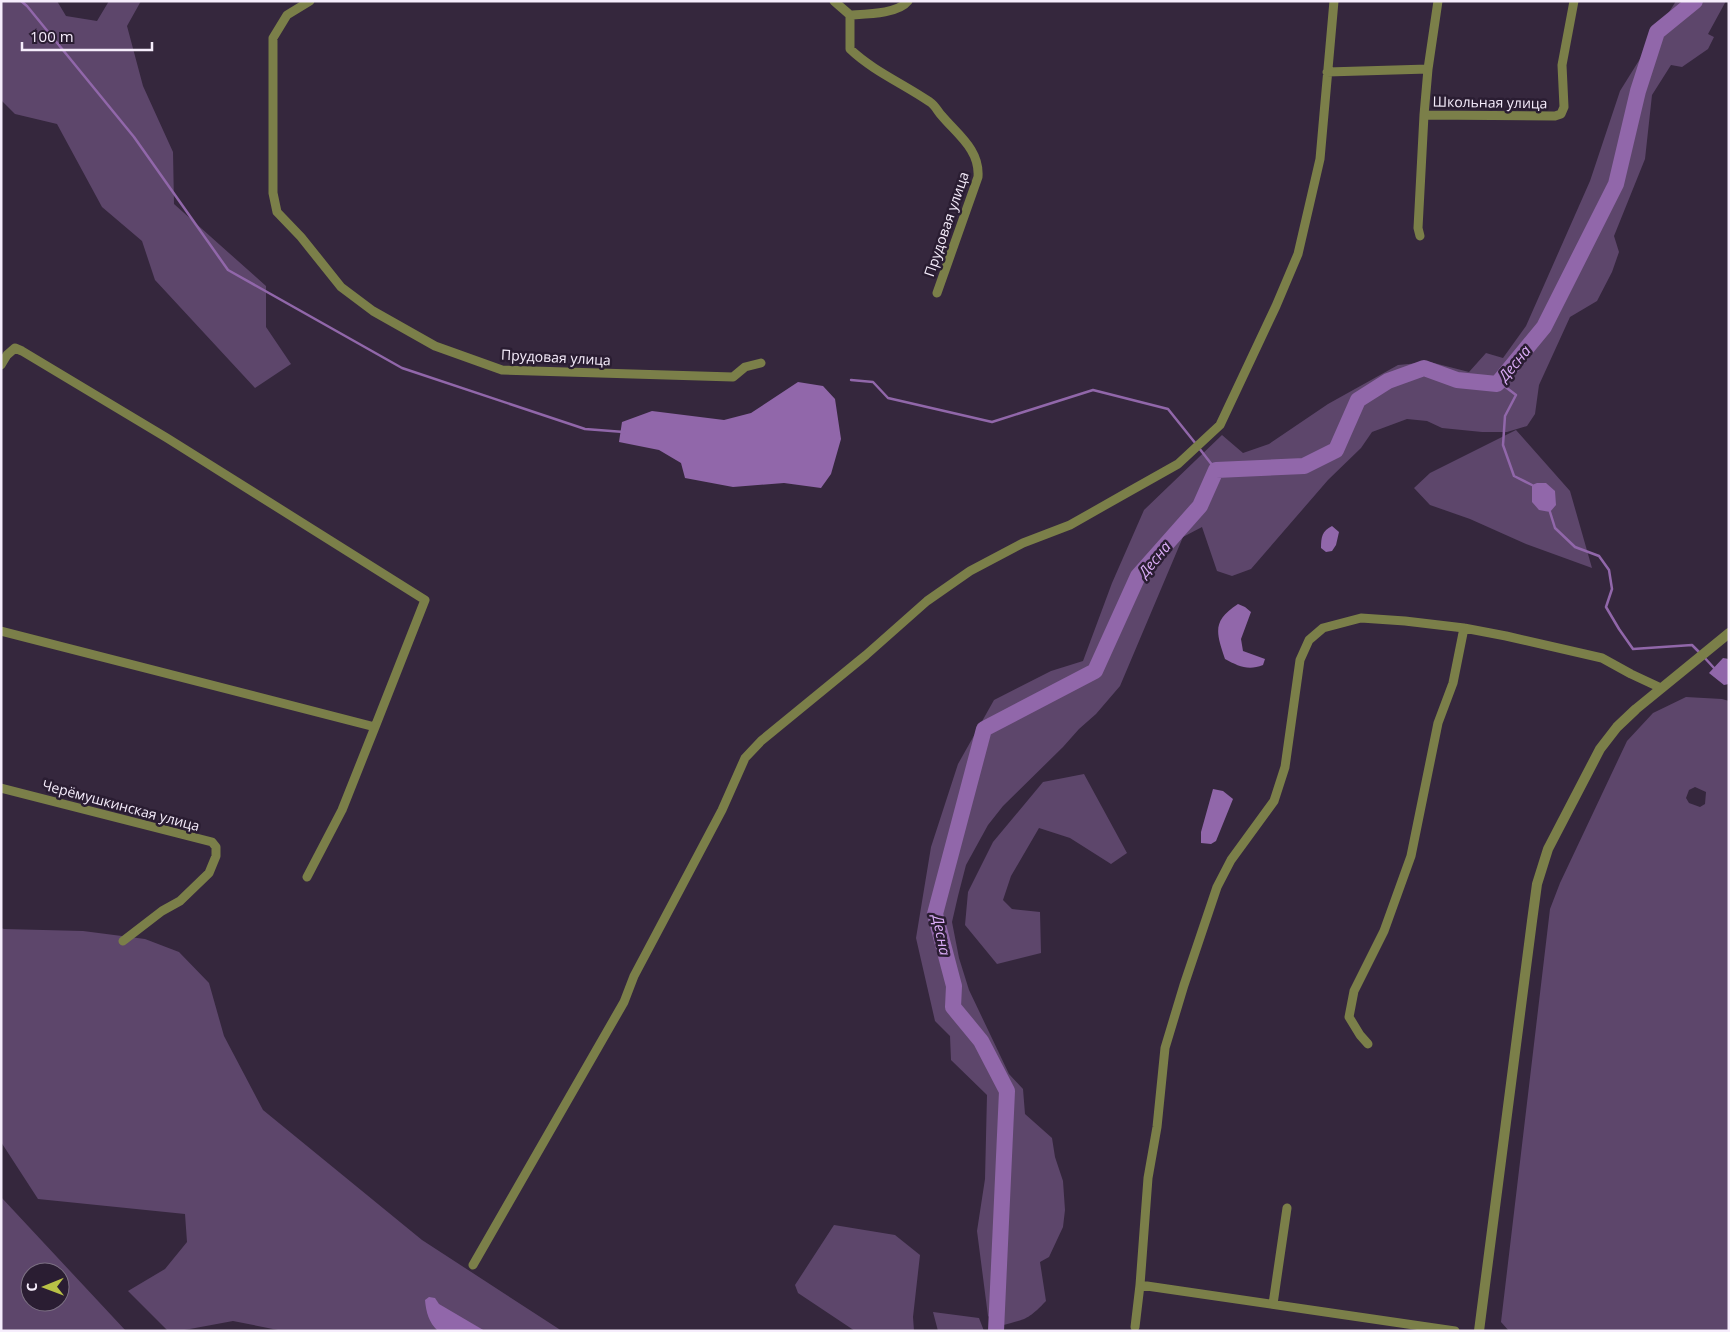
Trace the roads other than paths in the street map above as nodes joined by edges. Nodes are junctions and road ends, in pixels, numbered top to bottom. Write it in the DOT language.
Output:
graph roads {
  1 [pos="310,1"];
  2 [pos="834,1"];
  3 [pos="908,1"];
  4 [pos="1334,1"];
  5 [pos="1438,1"];
  6 [pos="1574,1"];
  7 [pos="850,15"];
  8 [pos="1428,69"];
  9 [pos="1326,72"];
  10 [pos="1424,115"];
  11 [pos="1420,236"];
  12 [pos="937,293"];
  13 [pos="761,363"];
  14 [pos="1,365"];
  15 [pos="1464,628"];
  16 [pos="1,631"];
  17 [pos="1729,633"];
  18 [pos="1661,688"];
  19 [pos="375,727"];
  20 [pos="1,788"];
  21 [pos="307,877"];
  22 [pos="124,941"];
  23 [pos="1368,1044"];
  24 [pos="1287,1208"];
  25 [pos="473,1265"];
  26 [pos="1140,1285"];
  27 [pos="1273,1304"];
  28 [pos="1135,1327"];
  29 [pos="1455,1331"];
  30 [pos="1479,1331"];
  1 -- 13 [label="street, Прудовая улица"];
  2 -- 7 [label="street"];
  3 -- 7 [label="street"];
  4 -- 9 [label="street"];
  5 -- 8 [label="street, Школьная улица"];
  6 -- 10 [label="street, Школьная улица"];
  7 -- 12 [label="street, Прудовая улица"];
  8 -- 9 [label="street"];
  8 -- 10 [label="street, Школьная улица"];
  9 -- 25 [label="street"];
  10 -- 11 [label="street, Школьная улица"];
  14 -- 19 [label="street"];
  15 -- 18 [label="street"];
  15 -- 23 [label="street"];
  15 -- 26 [label="street"];
  16 -- 19 [label="street"];
  17 -- 18 [label="street"];
  18 -- 30 [label="street"];
  19 -- 21 [label="street"];
  20 -- 22 [label="street, Черёмушкинская улица"];
  24 -- 27 [label="street"];
  26 -- 27 [label="street"];
  26 -- 28 [label="street"];
  27 -- 29 [label="street"];
}
